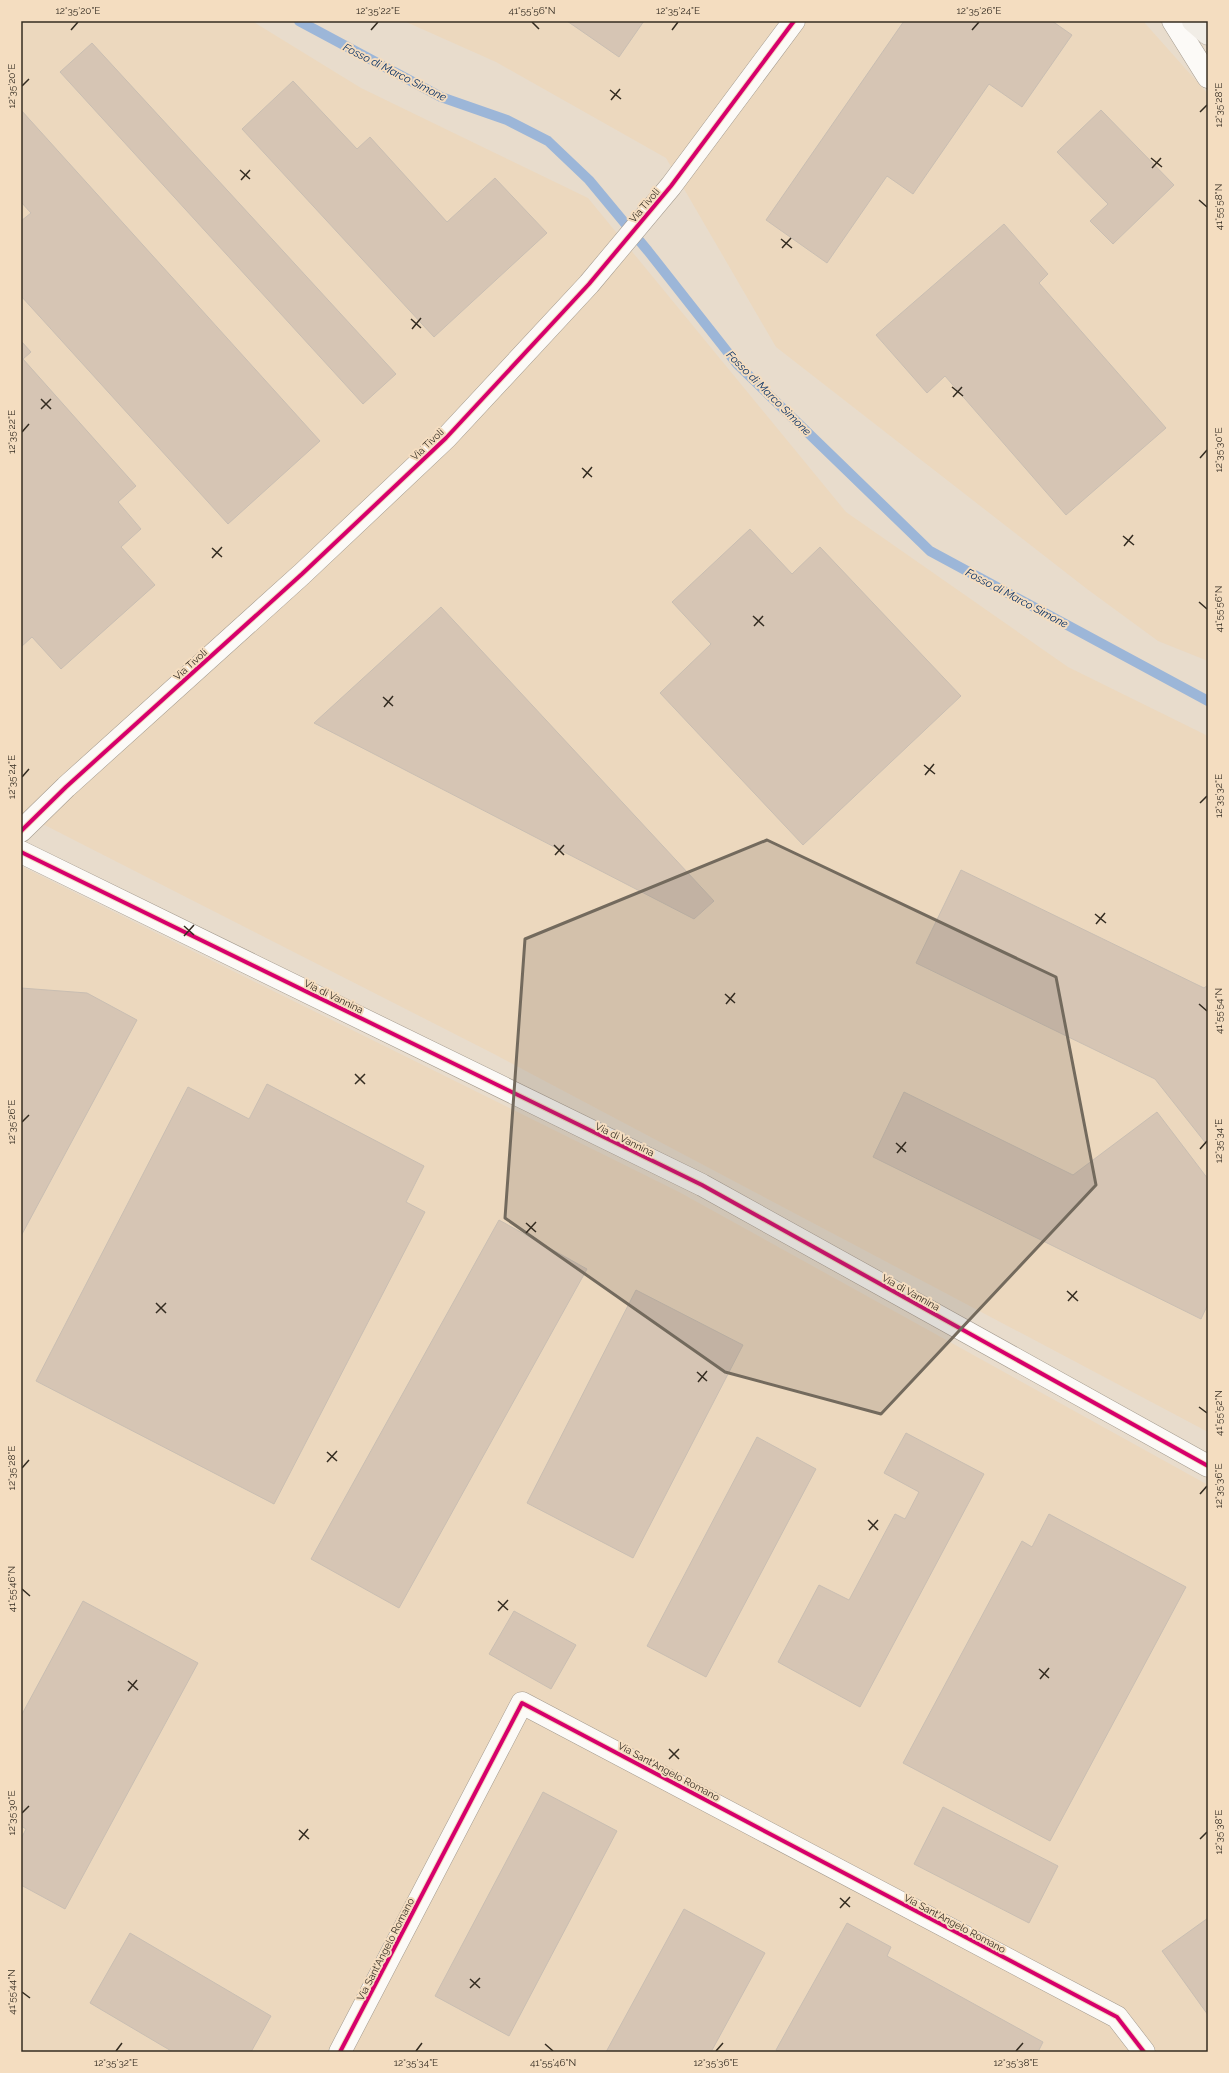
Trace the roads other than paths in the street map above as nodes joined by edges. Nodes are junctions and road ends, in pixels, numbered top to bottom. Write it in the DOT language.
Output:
graph roads {
  1 [pos="794,21"];
  2 [pos="1173,21"];
  3 [pos="1193,21"];
  4 [pos="1208,34"];
  5 [pos="1208,77"];
  6 [pos="21,831"];
  7 [pos="21,852"];
  8 [pos="1208,1466"];
  9 [pos="340,2052"];
  10 [pos="1144,2052"];
  1 -- 6 [label="street, Via Tivoli"];
  2 -- 5 [label="street"];
  3 -- 4 [label="main road"];
  7 -- 8 [label="street, Via di Vannina"];
  9 -- 10 [label="street, Via Sant'Angelo Romano"];
}
